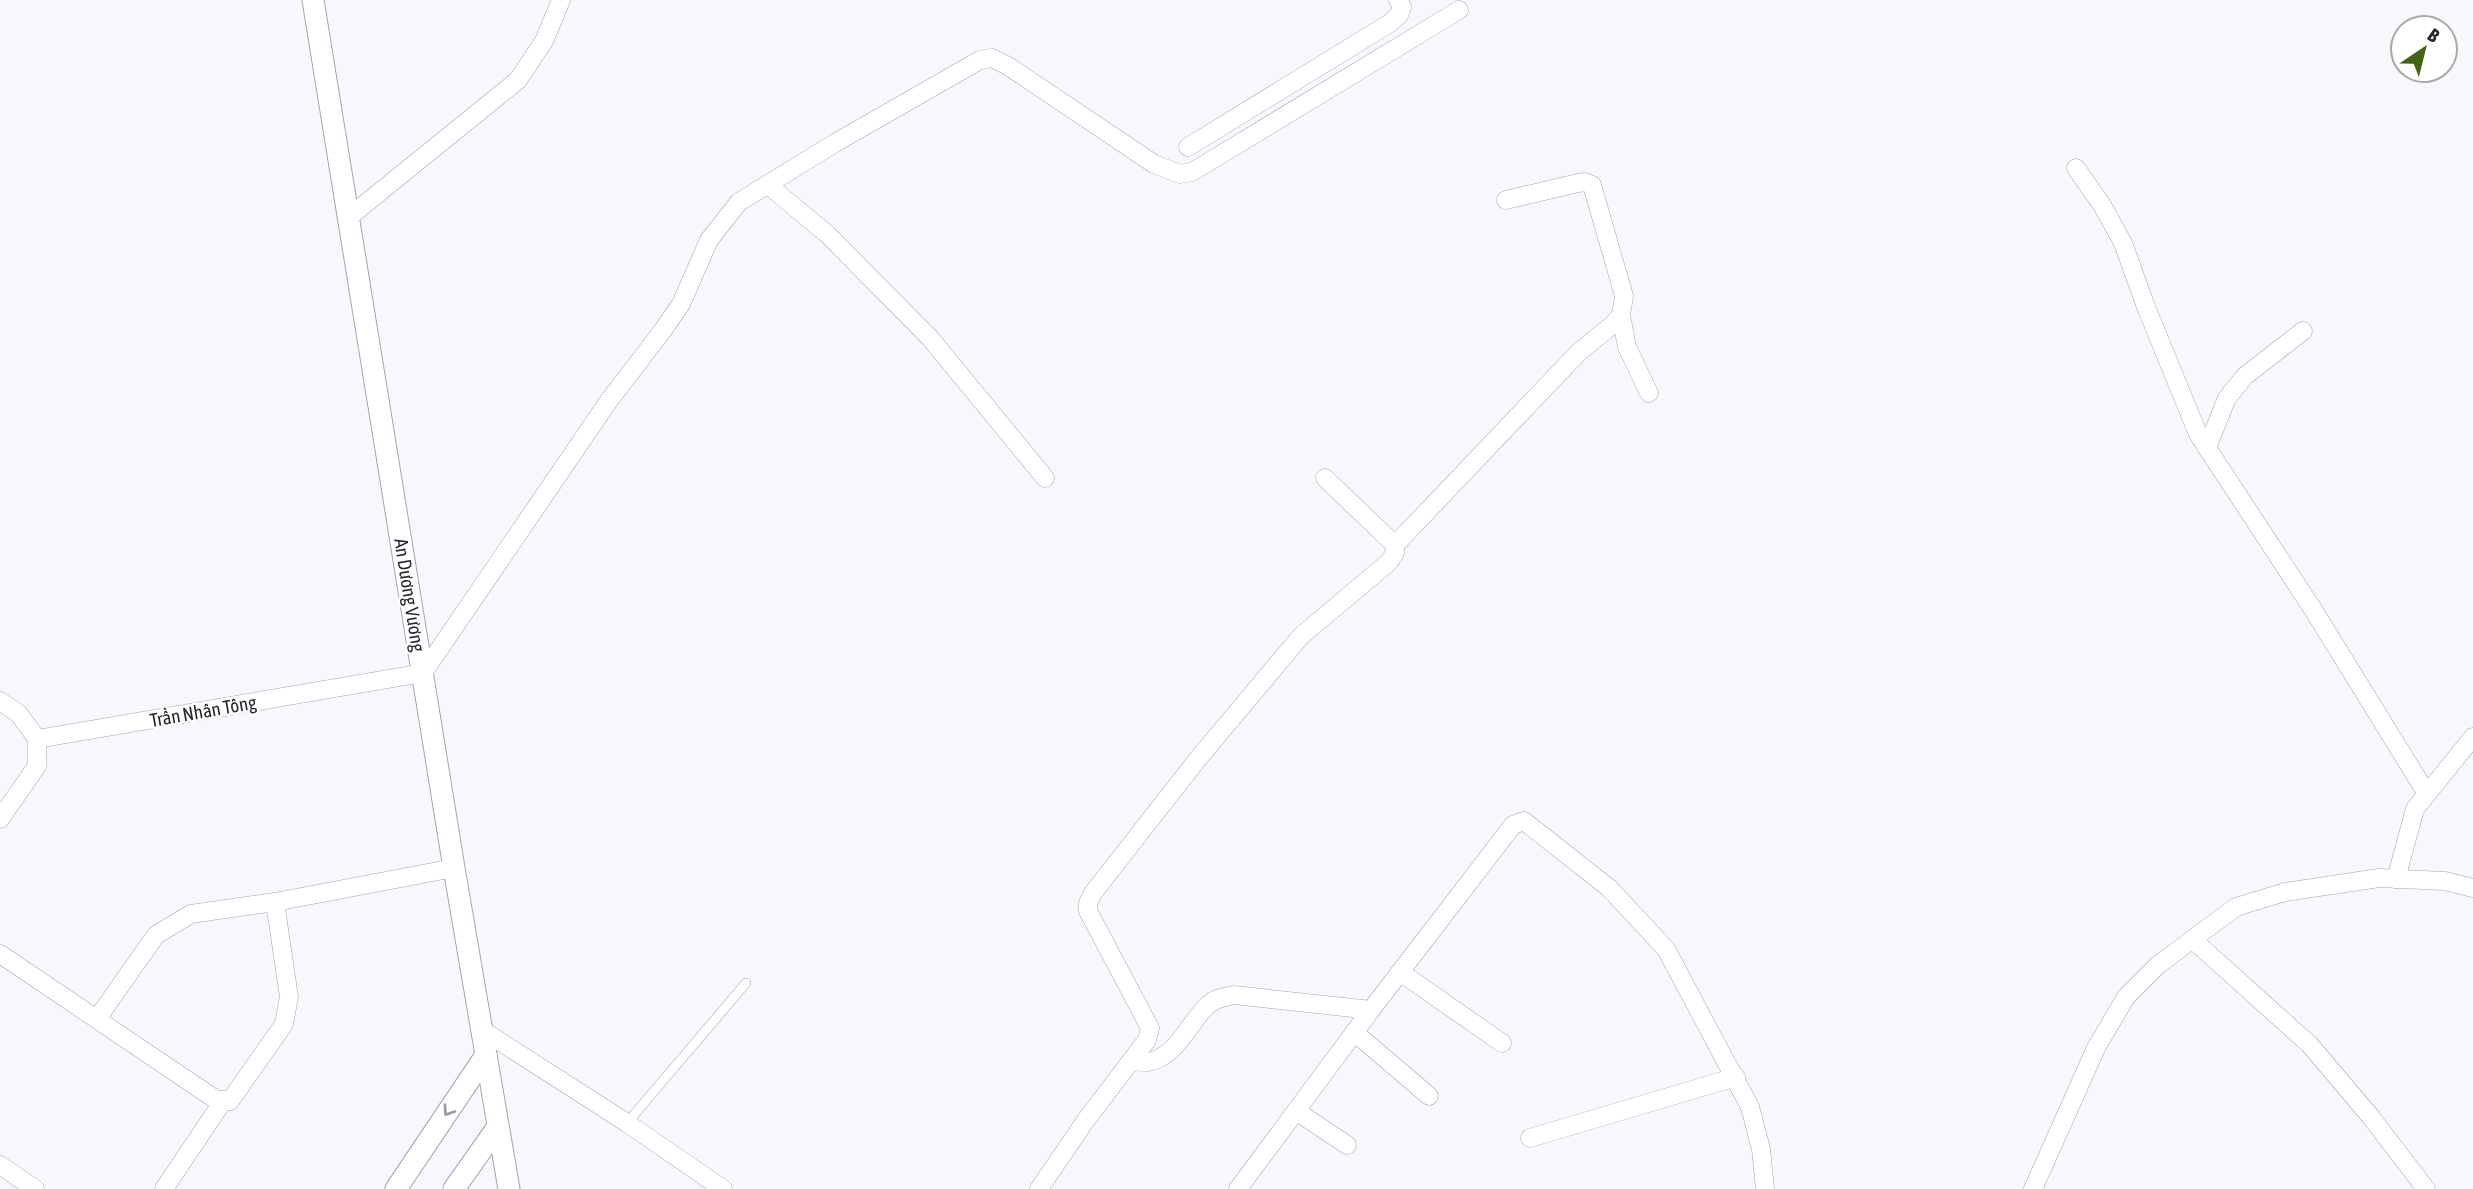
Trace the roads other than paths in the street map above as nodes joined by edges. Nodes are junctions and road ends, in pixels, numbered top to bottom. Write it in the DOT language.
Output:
graph roads {
  1 [pos="313,0"];
  2 [pos="561,0"];
  3 [pos="1398,0"];
  4 [pos="1459,10"];
  5 [pos="1188,147"];
  6 [pos="2076,167"];
  7 [pos="768,185"];
  8 [pos="1506,200"];
  9 [pos="349,217"];
  10 [pos="1621,315"];
  11 [pos="2303,331"];
  12 [pos="1649,393"];
  13 [pos="2207,449"];
  14 [pos="1045,478"];
  15 [pos="1325,478"];
  16 [pos="1395,545"];
  17 [pos="423,673"];
  18 [pos="0,701"];
  19 [pos="2473,737"];
  20 [pos="37,739"];
  21 [pos="2427,794"];
  22 [pos="0,820"];
  23 [pos="454,868"];
  24 [pos="2396,879"];
  25 [pos="2473,888"];
  26 [pos="275,902"];
  27 [pos="2192,939"];
  28 [pos="0,954"];
  29 [pos="1400,972"];
  30 [pos="746,983"];
  31 [pos="1371,1010"];
  32 [pos="97,1019"];
  33 [pos="482,1030"];
  34 [pos="1354,1032"];
  35 [pos="1503,1043"];
  36 [pos="486,1055"];
  37 [pos="1131,1062"];
  38 [pos="1736,1077"];
  39 [pos="1429,1096"];
  40 [pos="223,1101"];
  41 [pos="1296,1111"];
  42 [pos="627,1123"];
  43 [pos="497,1128"];
  44 [pos="1530,1138"];
  45 [pos="1348,1145"];
  46 [pos="0,1165"];
  47 [pos="35,1189"];
  48 [pos="164,1189"];
  49 [pos="396,1189"];
  50 [pos="454,1189"];
  51 [pos="509,1189"];
  52 [pos="723,1189"];
  53 [pos="1039,1189"];
  54 [pos="1238,1189"];
  55 [pos="1765,1189"];
  56 [pos="2033,1189"];
  57 [pos="2426,1189"];
  1 -- 9 [label="street, An Dương Vương"];
  2 -- 9 [label="street"];
  3 -- 5 [label="street"];
  4 -- 7 [label="street"];
  6 -- 13 [label="street"];
  7 -- 14 [label="street"];
  7 -- 17 [label="street"];
  8 -- 10 [label="street"];
  9 -- 17 [label="street, An Dương Vương"];
  10 -- 12 [label="street"];
  10 -- 16 [label="street"];
  11 -- 13 [label="street"];
  13 -- 21 [label="street"];
  15 -- 16 [label="street"];
  16 -- 37 [label="street"];
  17 -- 20 [label="street, Trần Nhân Tông"];
  17 -- 23 [label="street, An Dương Vương"];
  18 -- 20 [label="street"];
  19 -- 21 [label="street"];
  20 -- 22 [label="street"];
  21 -- 24 [label="street"];
  23 -- 26 [label="street"];
  23 -- 33 [label="street, An Dương Vương"];
  24 -- 25 [label="street"];
  24 -- 27 [label="street"];
  26 -- 32 [label="street"];
  26 -- 40 [label="street"];
  27 -- 56 [label="street"];
  27 -- 57 [label="street"];
  28 -- 32 [label="street"];
  29 -- 31 [label="street"];
  29 -- 35 [label="street"];
  29 -- 38 [label="street"];
  30 -- 42 [label="lane"];
  31 -- 34 [label="street"];
  31 -- 37 [label="street"];
  32 -- 40 [label="street"];
  33 -- 36 [label="street, An Dương Vương"];
  33 -- 42 [label="street"];
  34 -- 39 [label="street"];
  34 -- 41 [label="street"];
  36 -- 43 [label="street, An Dương Vương"];
  36 -- 49 [label="street, one-way"];
  37 -- 53 [label="street"];
  38 -- 44 [label="street"];
  38 -- 55 [label="street"];
  40 -- 48 [label="street"];
  41 -- 45 [label="street"];
  41 -- 54 [label="street"];
  42 -- 52 [label="street"];
  43 -- 50 [label="street"];
  43 -- 51 [label="street, An Dương Vương"];
  46 -- 47 [label="street"];
}
